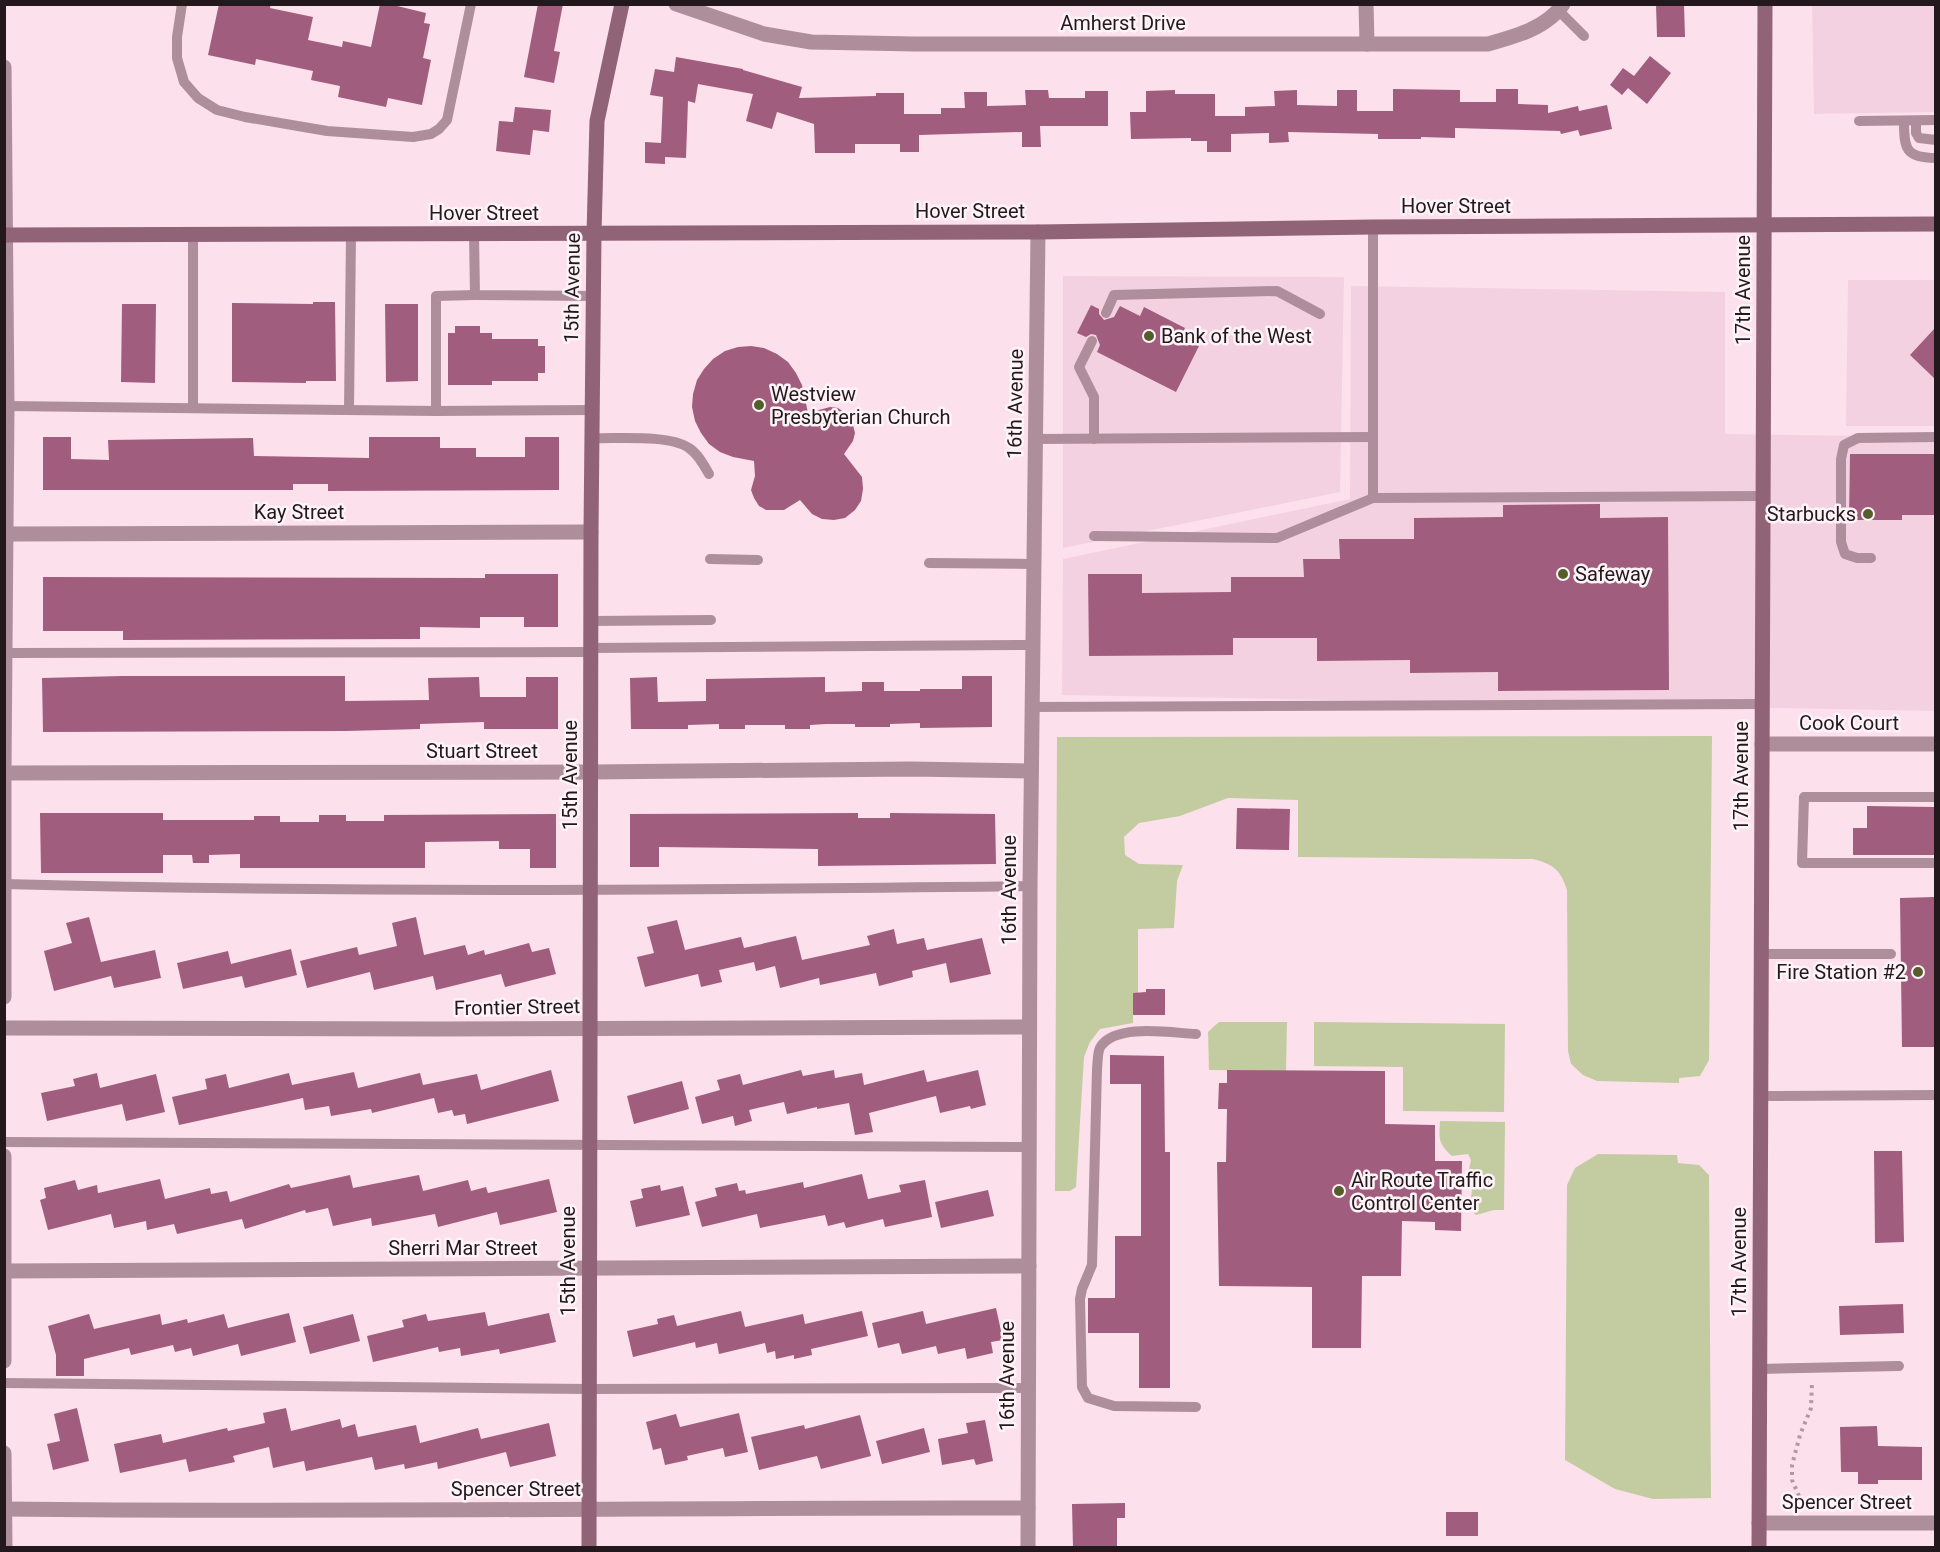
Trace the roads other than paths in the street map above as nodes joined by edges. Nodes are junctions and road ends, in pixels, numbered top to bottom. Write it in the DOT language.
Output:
graph roads {
  1 [pos="182,4"];
  2 [pos="471,4"];
  3 [pos="622,4"];
  4 [pos="676,4"];
  5 [pos="1366,4"];
  6 [pos="1765,4"];
  7 [pos="1561,8"];
  8 [pos="1584,36"];
  9 [pos="1367,44"];
  10 [pos="4,67"];
  11 [pos="1935,120"];
  12 [pos="1859,121"];
  13 [pos="1904,121"];
  14 [pos="1916,121"];
  15 [pos="1935,140"];
  16 [pos="1935,158"];
  17 [pos="1764,224"];
  18 [pos="1935,224"];
  19 [pos="1373,227"];
  20 [pos="1038,232"];
  21 [pos="351,234"];
  22 [pos="474,234"];
  23 [pos="594,234"];
  24 [pos="5,235"];
  25 [pos="193,235"];
  26 [pos="475,295"];
  27 [pos="593,296"];
  28 [pos="1106,313"];
  29 [pos="1320,314"];
  30 [pos="1092,340"];
  31 [pos="6,398"];
  32 [pos="193,408"];
  33 [pos="350,409"];
  34 [pos="592,410"];
  35 [pos="436,411"];
  36 [pos="1373,437"];
  37 [pos="1935,437"];
  38 [pos="592,438"];
  39 [pos="1035,439"];
  40 [pos="1094,439"];
  41 [pos="709,474"];
  42 [pos="1763,496"];
  43 [pos="1373,498"];
  44 [pos="591,532"];
  45 [pos="7,534"];
  46 [pos="1094,536"];
  47 [pos="1871,558"];
  48 [pos="710,560"];
  49 [pos="758,560"];
  50 [pos="929,563"];
  51 [pos="1034,564"];
  52 [pos="711,620"];
  53 [pos="591,621"];
  54 [pos="1033,645"];
  55 [pos="591,650"];
  56 [pos="6,661"];
  57 [pos="1762,704"];
  58 [pos="1033,707"];
  59 [pos="1762,744"];
  60 [pos="1935,744"];
  61 [pos="4,771"];
  62 [pos="1031,771"];
  63 [pos="591,772"];
  64 [pos="4,780"];
  65 [pos="1935,797"];
  66 [pos="5,810"];
  67 [pos="1935,863"];
  68 [pos="5,884"];
  69 [pos="1030,886"];
  70 [pos="591,891"];
  71 [pos="1761,954"];
  72 [pos="1891,954"];
  73 [pos="4,997"];
  74 [pos="1029,1027"];
  75 [pos="4,1028"];
  76 [pos="591,1028"];
  77 [pos="1196,1034"];
  78 [pos="1935,1095"];
  79 [pos="1761,1096"];
  80 [pos="4,1142"];
  81 [pos="590,1145"];
  82 [pos="1029,1147"];
  83 [pos="4,1156"];
  84 [pos="5,1213"];
  85 [pos="1029,1266"];
  86 [pos="589,1268"];
  87 [pos="5,1271"];
  88 [pos="4,1362"];
  89 [pos="1899,1366"];
  90 [pos="1760,1370"];
  91 [pos="4,1383"];
  92 [pos="1029,1388"];
  93 [pos="589,1389"];
  94 [pos="1196,1407"];
  95 [pos="4,1453"];
  96 [pos="1028,1508"];
  97 [pos="5,1509"];
  98 [pos="589,1509"];
  99 [pos="1759,1523"];
  100 [pos="1935,1523"];
  101 [pos="5,1548"];
  102 [pos="589,1548"];
  103 [pos="1028,1548"];
  104 [pos="1759,1548"];
  1 -- 2 [label="lane"];
  3 -- 23 [label="main road, 15th Avenue"];
  4 -- 9 [label="street, Amherst Drive"];
  5 -- 9 [label="street"];
  6 -- 17 [label="main road, 17th Avenue"];
  7 -- 8 [label="lane"];
  7 -- 9 [label="street, Amherst Drive"];
  10 -- 24 [label="street"];
  11 -- 14 [label="lane"];
  12 -- 13 [label="lane"];
  13 -- 14 [label="lane"];
  13 -- 16 [label="lane"];
  14 -- 15 [label="lane"];
  17 -- 18 [label="main road, Hover Street"];
  17 -- 19 [label="main road, Hover Street"];
  17 -- 42 [label="main road, 17th Avenue"];
  19 -- 20 [label="main road, Hover Street"];
  19 -- 36 [label="lane"];
  20 -- 23 [label="main road, Hover Street"];
  20 -- 39 [label="street, 16th Avenue"];
  21 -- 22 [label="main road, Hover Street"];
  21 -- 25 [label="main road, Hover Street"];
  21 -- 33 [label="lane"];
  22 -- 23 [label="main road, Hover Street"];
  22 -- 26 [label="lane"];
  23 -- 27 [label="main road, 15th Avenue"];
  24 -- 25 [label="main road, Hover Street"];
  24 -- 31 [label="street"];
  25 -- 32 [label="lane"];
  26 -- 27 [label="lane"];
  26 -- 35 [label="lane"];
  27 -- 34 [label="main road, 15th Avenue"];
  28 -- 29 [label="lane"];
  30 -- 40 [label="lane"];
  31 -- 32 [label="lane"];
  31 -- 45 [label="street"];
  32 -- 33 [label="lane"];
  33 -- 35 [label="lane"];
  34 -- 35 [label="lane"];
  34 -- 38 [label="main road, 15th Avenue"];
  36 -- 40 [label="lane"];
  36 -- 43 [label="lane"];
  37 -- 47 [label="lane"];
  38 -- 41 [label="lane"];
  38 -- 44 [label="main road, 15th Avenue"];
  39 -- 40 [label="lane"];
  39 -- 51 [label="street, 16th Avenue"];
  42 -- 43 [label="lane"];
  42 -- 57 [label="main road, 17th Avenue"];
  43 -- 46 [label="lane"];
  44 -- 45 [label="street, Kay Street"];
  44 -- 53 [label="main road, 15th Avenue"];
  45 -- 56 [label="street"];
  48 -- 49 [label="lane"];
  50 -- 51 [label="lane"];
  51 -- 54 [label="street, 16th Avenue"];
  52 -- 53 [label="lane"];
  53 -- 55 [label="main road, 15th Avenue"];
  54 -- 55 [label="lane"];
  54 -- 58 [label="street, 16th Avenue"];
  55 -- 56 [label="lane"];
  55 -- 63 [label="main road, 15th Avenue"];
  56 -- 61 [label="street"];
  57 -- 58 [label="lane"];
  57 -- 59 [label="main road, 17th Avenue"];
  58 -- 62 [label="street, 16th Avenue"];
  59 -- 60 [label="street, Cook Court"];
  59 -- 71 [label="main road, 17th Avenue"];
  61 -- 63 [label="street, Stuart Street"];
  62 -- 63 [label="street, Stuart Street"];
  62 -- 69 [label="street, 16th Avenue"];
  63 -- 70 [label="main road, 15th Avenue"];
  64 -- 66 [label="street"];
  65 -- 67 [label="lane"];
  66 -- 68 [label="street"];
  68 -- 70 [label="lane"];
  68 -- 73 [label="street"];
  69 -- 70 [label="lane"];
  69 -- 74 [label="street, 16th Avenue"];
  70 -- 76 [label="main road, 15th Avenue"];
  71 -- 72 [label="lane"];
  71 -- 79 [label="main road, 17th Avenue"];
  74 -- 76 [label="street, Frontier Street"];
  74 -- 82 [label="street, 16th Avenue"];
  75 -- 76 [label="street, Frontier Street"];
  76 -- 81 [label="main road, 15th Avenue"];
  77 -- 94 [label="lane"];
  78 -- 79 [label="lane"];
  79 -- 90 [label="main road, 17th Avenue"];
  80 -- 81 [label="lane"];
  81 -- 82 [label="lane"];
  81 -- 86 [label="main road, 15th Avenue"];
  82 -- 85 [label="street, 16th Avenue"];
  83 -- 84 [label="street"];
  84 -- 87 [label="street"];
  85 -- 86 [label="street, Sherri Mar Street"];
  85 -- 92 [label="street, 16th Avenue"];
  86 -- 87 [label="street, Sherri Mar Street"];
  86 -- 93 [label="main road, 15th Avenue"];
  87 -- 88 [label="street"];
  89 -- 90 [label="lane"];
  90 -- 99 [label="main road, 17th Avenue"];
  91 -- 93 [label="lane"];
  92 -- 93 [label="lane"];
  92 -- 96 [label="street, 16th Avenue"];
  93 -- 98 [label="main road, 15th Avenue"];
  95 -- 97 [label="street"];
  96 -- 98 [label="street, Spencer Street"];
  96 -- 103 [label="street, 16th Avenue"];
  97 -- 98 [label="street, Spencer Street"];
  97 -- 101 [label="street"];
  98 -- 102 [label="main road, 15th Avenue"];
  99 -- 100 [label="street, Spencer Street"];
  99 -- 104 [label="main road, 17th Avenue"];
}
